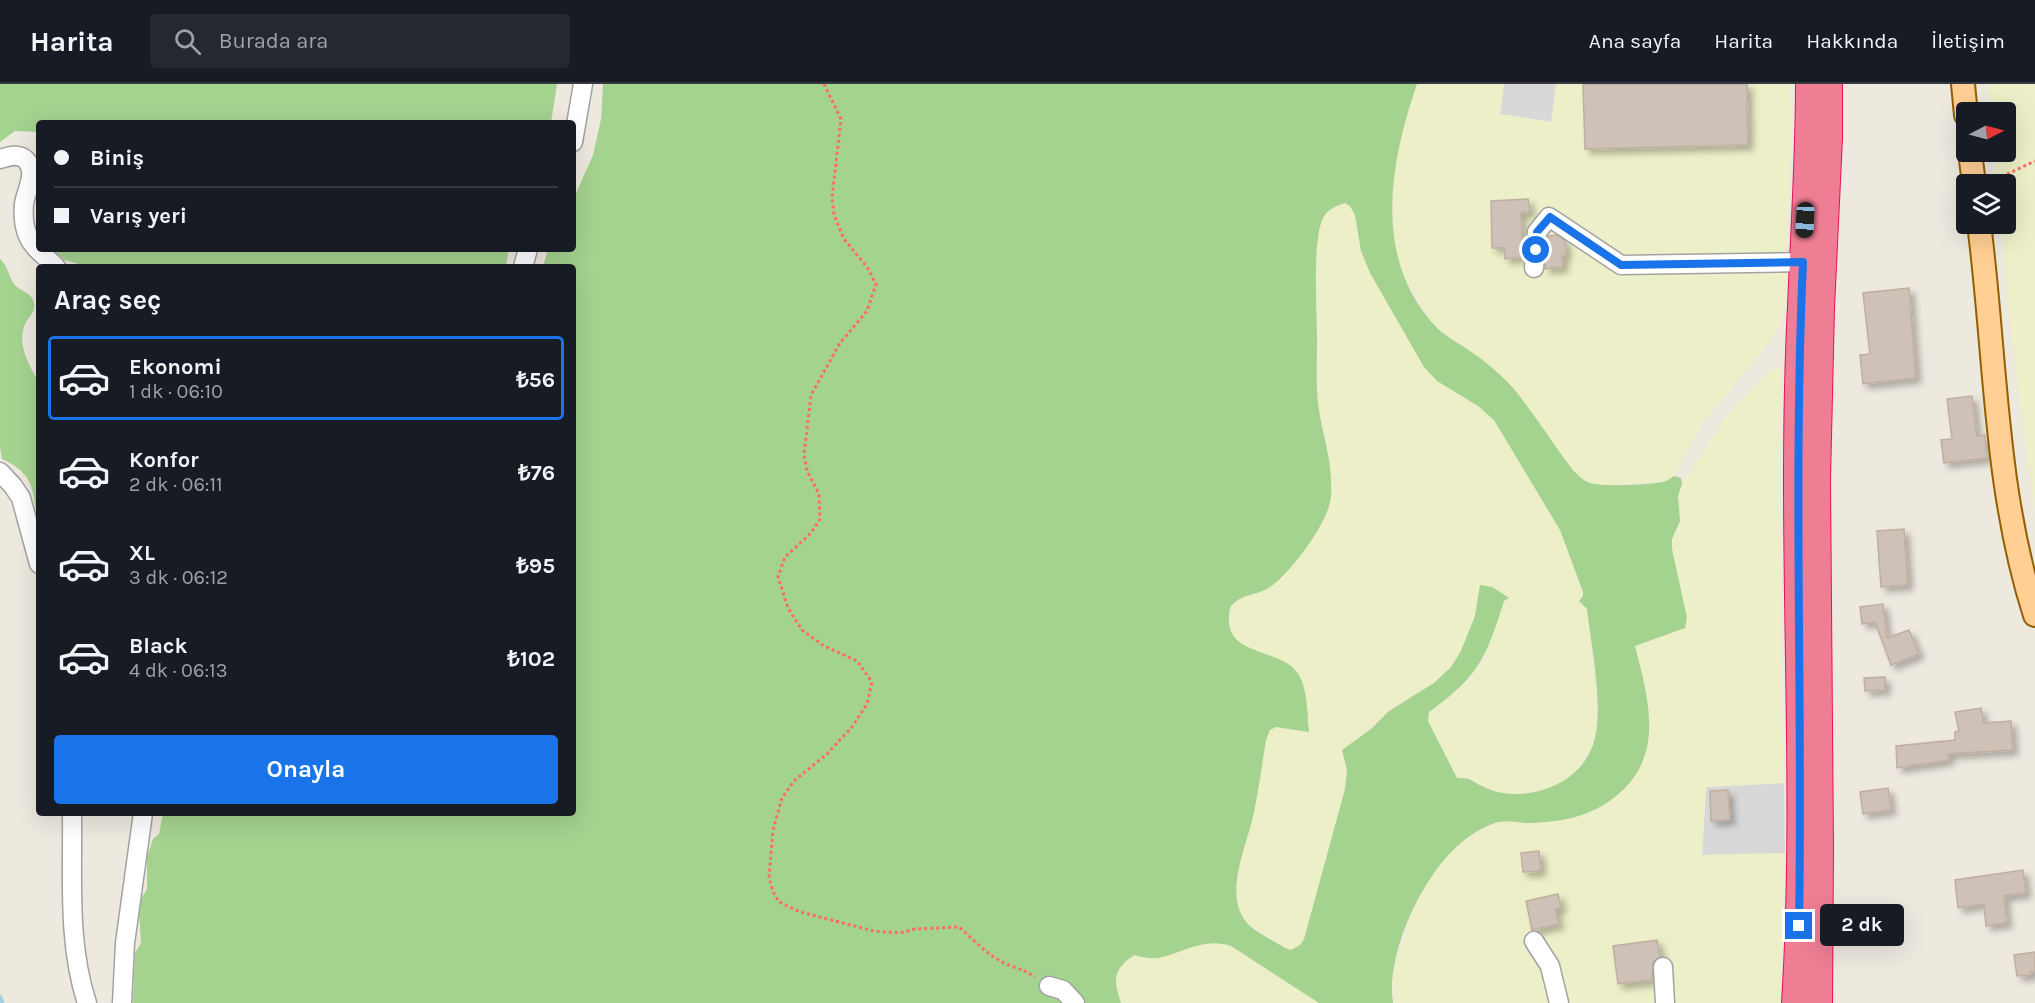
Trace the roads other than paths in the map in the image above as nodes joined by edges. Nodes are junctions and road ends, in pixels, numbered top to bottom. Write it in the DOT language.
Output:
graph roads {
  1 [pos="584,84"];
  2 [pos="1809,84"];
  3 [pos="1828,84"];
  4 [pos="1963,84"];
  5 [pos="1965,102"];
  6 [pos="576,126"];
  7 [pos="0,159"];
  8 [pos="1979,234"];
  9 [pos="36,249"];
  10 [pos="39,252"];
  11 [pos="1803,262"];
  12 [pos="53,264"];
  13 [pos="1534,268"];
  14 [pos="0,472"];
  15 [pos="36,553"];
  16 [pos="2035,615"];
  17 [pos="72,816"];
  18 [pos="143,816"];
  19 [pos="1534,941"];
  20 [pos="1663,967"];
  21 [pos="1049,986"];
  22 [pos="87,1003"];
  23 [pos="122,1003"];
  24 [pos="1075,1003"];
  25 [pos="1559,1003"];
  26 [pos="1665,1003"];
  27 [pos="1795,1003"];
  28 [pos="1819,1003"];
  1 -- 6 [label="street"];
  2 -- 11 [label="highway"];
  3 -- 28 [label="highway"];
  4 -- 5 [label="main road"];
  7 -- 9 [label="street"];
  8 -- 16 [label="main road"];
  10 -- 12 [label="street"];
  11 -- 13 [label="street"];
  11 -- 27 [label="highway"];
  14 -- 15 [label="street"];
  17 -- 22 [label="street"];
  18 -- 23 [label="street"];
  19 -- 25 [label="street"];
  20 -- 26 [label="street"];
  21 -- 24 [label="street"];
}
